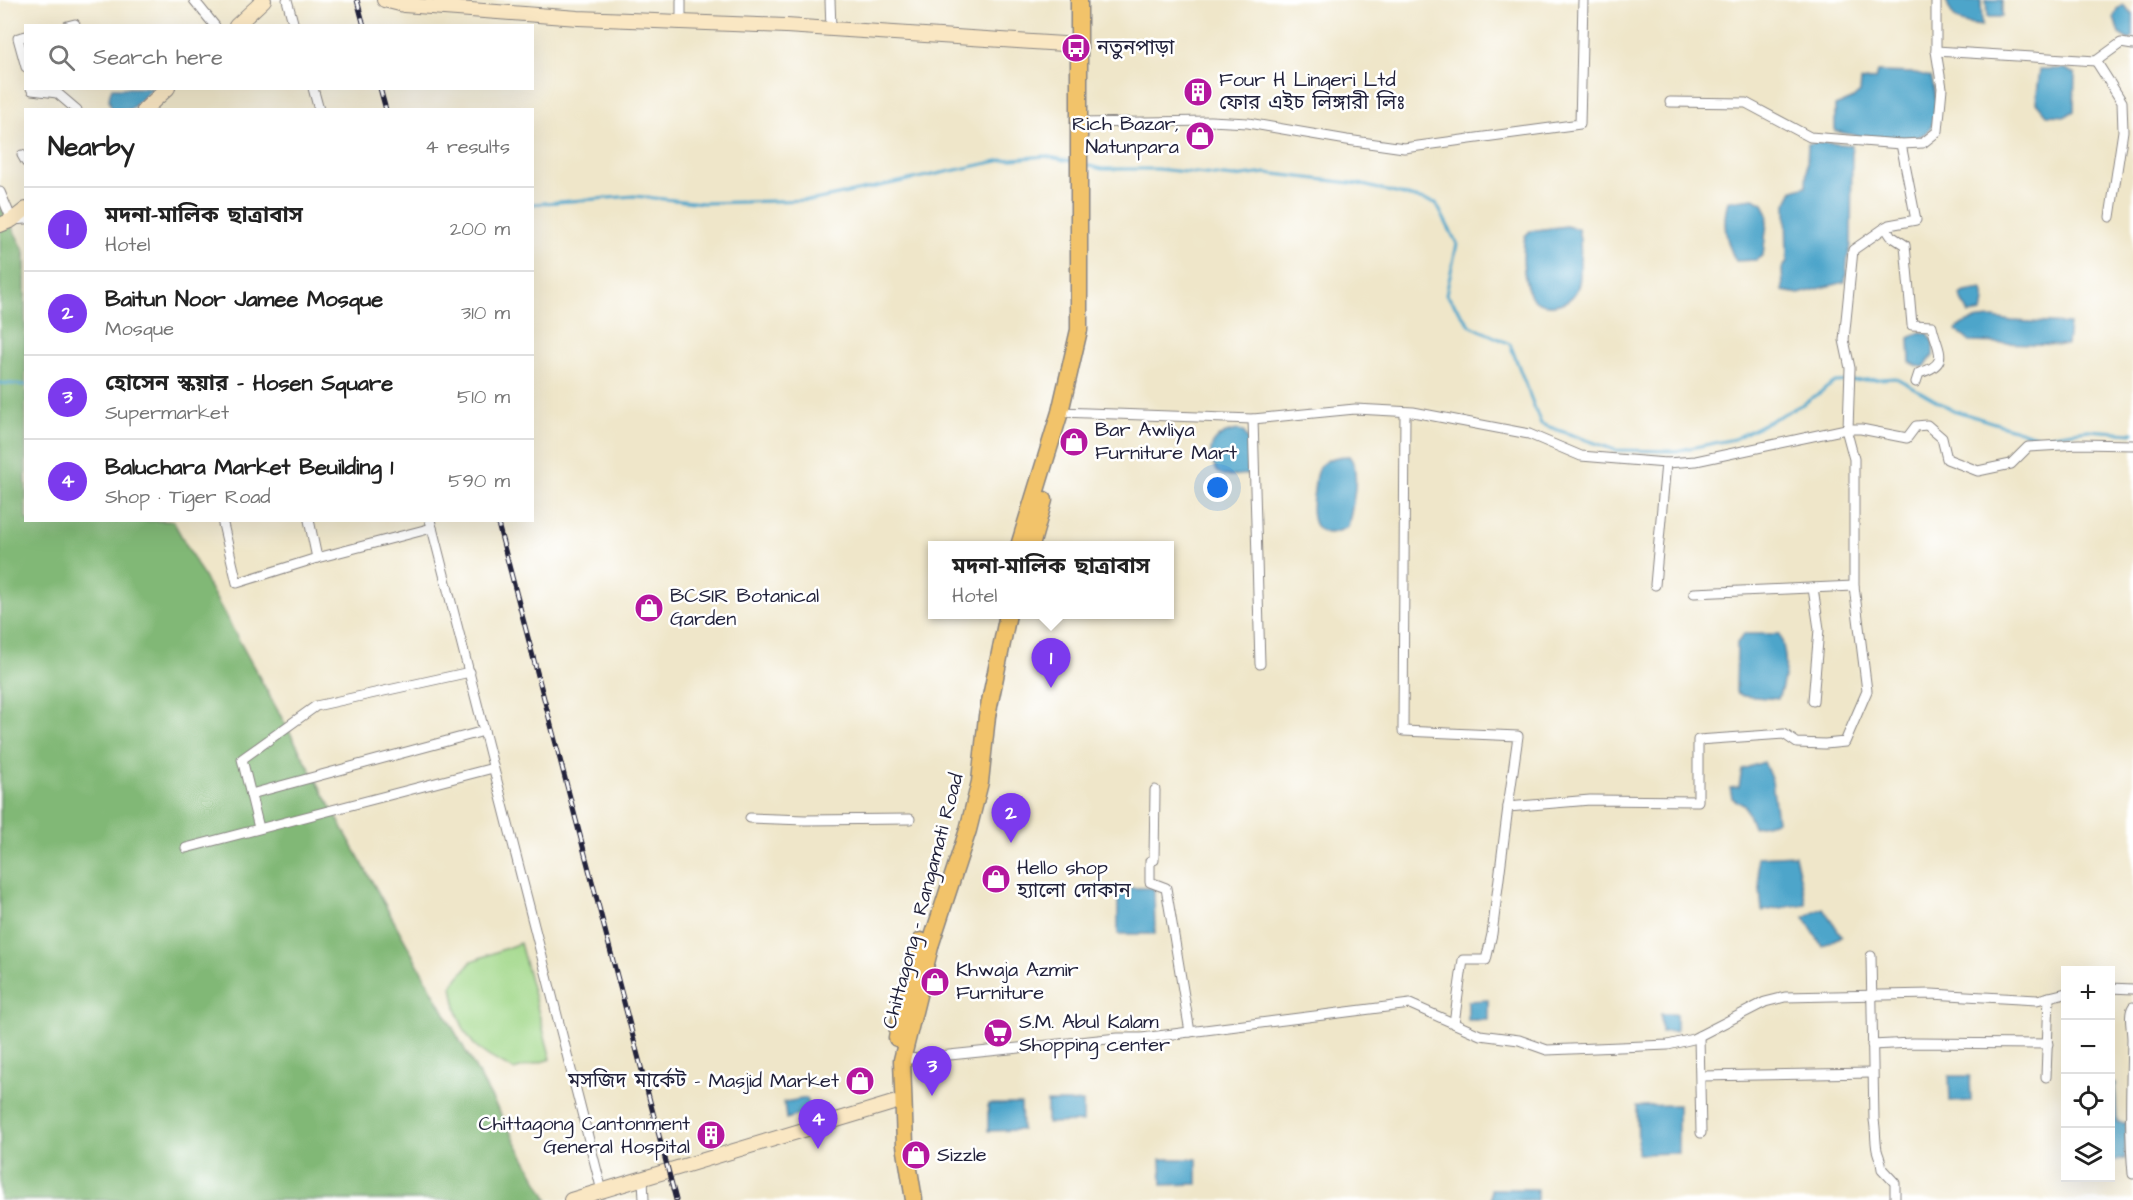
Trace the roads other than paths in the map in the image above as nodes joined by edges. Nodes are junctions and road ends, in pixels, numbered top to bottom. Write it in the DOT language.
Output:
graph roads {
  1 [pos="194,0"];
  2 [pos="264,0"];
  3 [pos="287,0"];
  4 [pos="384,0"];
  5 [pos="681,0"];
  6 [pos="830,0"];
  7 [pos="1079,0"];
  8 [pos="1089,0"];
  9 [pos="1584,0"];
  10 [pos="1936,0"];
  11 [pos="404,2"];
  12 [pos="681,23"];
  13 [pos="213,24"];
  14 [pos="238,24"];
  15 [pos="293,24"];
  16 [pos="831,29"];
  17 [pos="24,36"];
  18 [pos="1079,45"];
  19 [pos="2133,45"];
  20 [pos="1936,51"];
  21 [pos="24,60"];
  22 [pos="2096,61"];
  23 [pos="32,90"];
  24 [pos="166,90"];
  25 [pos="314,90"];
  26 [pos="2133,101"];
  27 [pos="1670,102"];
  28 [pos="2121,102"];
  29 [pos="74,108"];
  30 [pos="146,108"];
  31 [pos="318,108"];
  32 [pos="1082,123"];
  33 [pos="1901,144"];
  34 [pos="0,192"];
  35 [pos="2110,217"];
  36 [pos="13,221"];
  37 [pos="1885,227"];
  38 [pos="1916,382"];
  39 [pos="1065,412"];
  40 [pos="1405,412"];
  41 [pos="1253,419"];
  42 [pos="1847,429"];
  43 [pos="2133,446"];
  44 [pos="1666,463"];
  45 [pos="222,522"];
  46 [pos="309,522"];
  47 [pos="431,524"];
  48 [pos="1020,541"];
  49 [pos="1032,541"];
  50 [pos="318,558"];
  51 [pos="1655,585"];
  52 [pos="1854,586"];
  53 [pos="1813,588"];
  54 [pos="1694,593"];
  55 [pos="997,619"];
  56 [pos="1007,619"];
  57 [pos="1260,664"];
  58 [pos="470,672"];
  59 [pos="1813,701"];
  60 [pos="484,730"];
  61 [pos="493,768"];
  62 [pos="1155,790"];
  63 [pos="251,794"];
  64 [pos="1508,807"];
  65 [pos="750,818"];
  66 [pos="910,819"];
  67 [pos="260,828"];
  68 [pos="186,848"];
  69 [pos="1871,956"];
  70 [pos="2115,988"];
  71 [pos="2133,988"];
  72 [pos="2061,994"];
  73 [pos="1871,995"];
  74 [pos="2049,997"];
  75 [pos="2133,1007"];
  76 [pos="1454,1023"];
  77 [pos="1190,1032"];
  78 [pos="1699,1036"];
  79 [pos="2048,1044"];
  80 [pos="1872,1045"];
  81 [pos="898,1060"];
  82 [pos="1872,1073"];
  83 [pos="1701,1076"];
  84 [pos="2046,1077"];
  85 [pos="893,1103"];
  86 [pos="1701,1133"];
  87 [pos="2133,1174"];
  88 [pos="643,1179"];
  89 [pos="602,1191"];
  90 [pos="571,1200"];
  91 [pos="644,1200"];
  92 [pos="904,1200"];
  93 [pos="914,1200"];
  94 [pos="1895,1200"];
  1 -- 13 [label="street"];
  2 -- 14 [label="street"];
  3 -- 15 [label="street"];
  4 -- 11 [label="street"];
  5 -- 12 [label="street"];
  6 -- 16 [label="street"];
  7 -- 18 [label="highway"];
  8 -- 32 [label="highway"];
  9 -- 32 [label="street"];
  10 -- 20 [label="street"];
  11 -- 12 [label="street"];
  12 -- 16 [label="street"];
  16 -- 18 [label="street"];
  17 -- 21 [label="street"];
  18 -- 32 [label="highway"];
  19 -- 22 [label="street"];
  20 -- 22 [label="street"];
  20 -- 33 [label="street"];
  22 -- 28 [label="street"];
  23 -- 29 [label="street"];
  24 -- 30 [label="street"];
  25 -- 31 [label="street"];
  26 -- 28 [label="street"];
  27 -- 33 [label="street"];
  28 -- 35 [label="street"];
  32 -- 39 [label="highway"];
  33 -- 37 [label="street"];
  34 -- 36 [label="street"];
  37 -- 38 [label="street"];
  37 -- 42 [label="street"];
  39 -- 41 [label="street"];
  39 -- 48 [label="highway"];
  39 -- 49 [label="highway"];
  40 -- 41 [label="street"];
  40 -- 44 [label="street"];
  40 -- 64 [label="street"];
  41 -- 57 [label="street"];
  42 -- 43 [label="street"];
  42 -- 44 [label="street"];
  42 -- 52 [label="street"];
  44 -- 51 [label="street"];
  45 -- 50 [label="street"];
  46 -- 50 [label="street"];
  47 -- 50 [label="street"];
  47 -- 58 [label="street"];
  52 -- 53 [label="street"];
  52 -- 64 [label="street"];
  53 -- 54 [label="street"];
  53 -- 59 [label="street"];
  55 -- 81 [label="highway, Chittagong - Rangamati Road"];
  56 -- 81 [label="highway, Chittagong - Rangamati Road"];
  58 -- 60 [label="street"];
  58 -- 63 [label="street"];
  60 -- 61 [label="street"];
  60 -- 63 [label="street"];
  61 -- 67 [label="street"];
  61 -- 89 [label="street"];
  62 -- 77 [label="street"];
  63 -- 67 [label="street"];
  64 -- 76 [label="street"];
  65 -- 66 [label="street"];
  67 -- 68 [label="street"];
  69 -- 73 [label="street"];
  70 -- 71 [label="street"];
  72 -- 74 [label="street"];
  73 -- 74 [label="street"];
  73 -- 78 [label="street"];
  73 -- 80 [label="street"];
  74 -- 79 [label="street"];
  75 -- 87 [label="street"];
  76 -- 77 [label="street"];
  76 -- 78 [label="street"];
  77 -- 81 [label="street"];
  78 -- 83 [label="street"];
  79 -- 80 [label="street"];
  79 -- 84 [label="street"];
  80 -- 82 [label="street"];
  81 -- 85 [label="highway, Chittagong - Rangamati Road"];
  81 -- 93 [label="highway, Chittagong - Rangamati Road"];
  82 -- 83 [label="street"];
  82 -- 94 [label="street"];
  83 -- 86 [label="street"];
  85 -- 88 [label="street"];
  85 -- 92 [label="highway, Chittagong - Rangamati Road"];
  88 -- 89 [label="street"];
  88 -- 91 [label="street"];
  89 -- 90 [label="street"];
}
